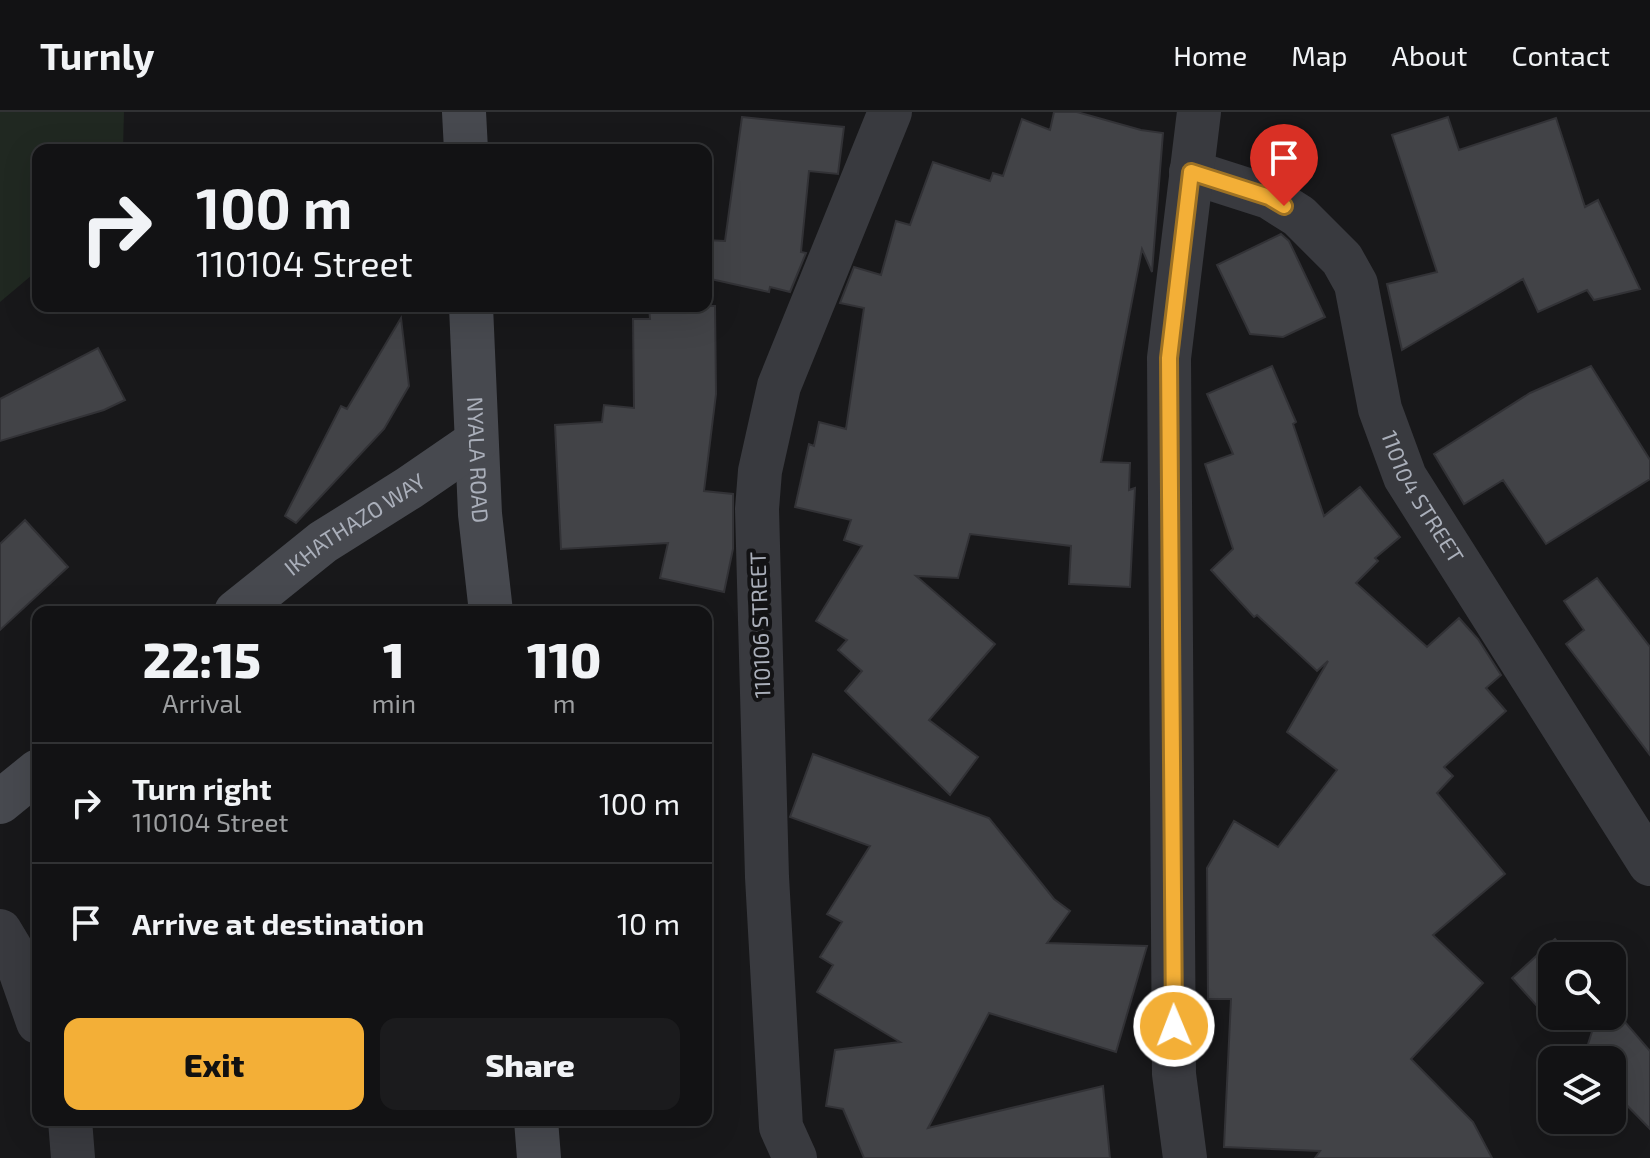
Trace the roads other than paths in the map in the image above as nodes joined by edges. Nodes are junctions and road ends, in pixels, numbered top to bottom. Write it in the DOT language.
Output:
graph roads {
  1 [pos="464,112"];
  2 [pos="890,112"];
  3 [pos="1199,112"];
  4 [pos="466,144"];
  5 [pos="1191,172"];
  6 [pos="471,312"];
  7 [pos="476,442"];
  8 [pos="243,606"];
  9 [pos="490,606"];
  10 [pos="32,776"];
  11 [pos="0,802"];
  12 [pos="1650,864"];
  13 [pos="0,931"];
  14 [pos="32,1005"];
  15 [pos="70,1126"];
  16 [pos="536,1126"];
  17 [pos="73,1158"];
  18 [pos="539,1158"];
  19 [pos="795,1158"];
  20 [pos="1185,1158"];
  1 -- 4 [label="street"];
  2 -- 19 [label="street, 110106 STREET"];
  3 -- 5 [label="street"];
  5 -- 12 [label="street, 110104 STREET"];
  5 -- 20 [label="street"];
  6 -- 7 [label="street, NYALA ROAD"];
  7 -- 8 [label="street, IKHATHAZO WAY"];
  7 -- 9 [label="street, NYALA ROAD"];
  10 -- 11 [label="street"];
  13 -- 14 [label="street"];
  15 -- 17 [label="street"];
  16 -- 18 [label="street"];
}
